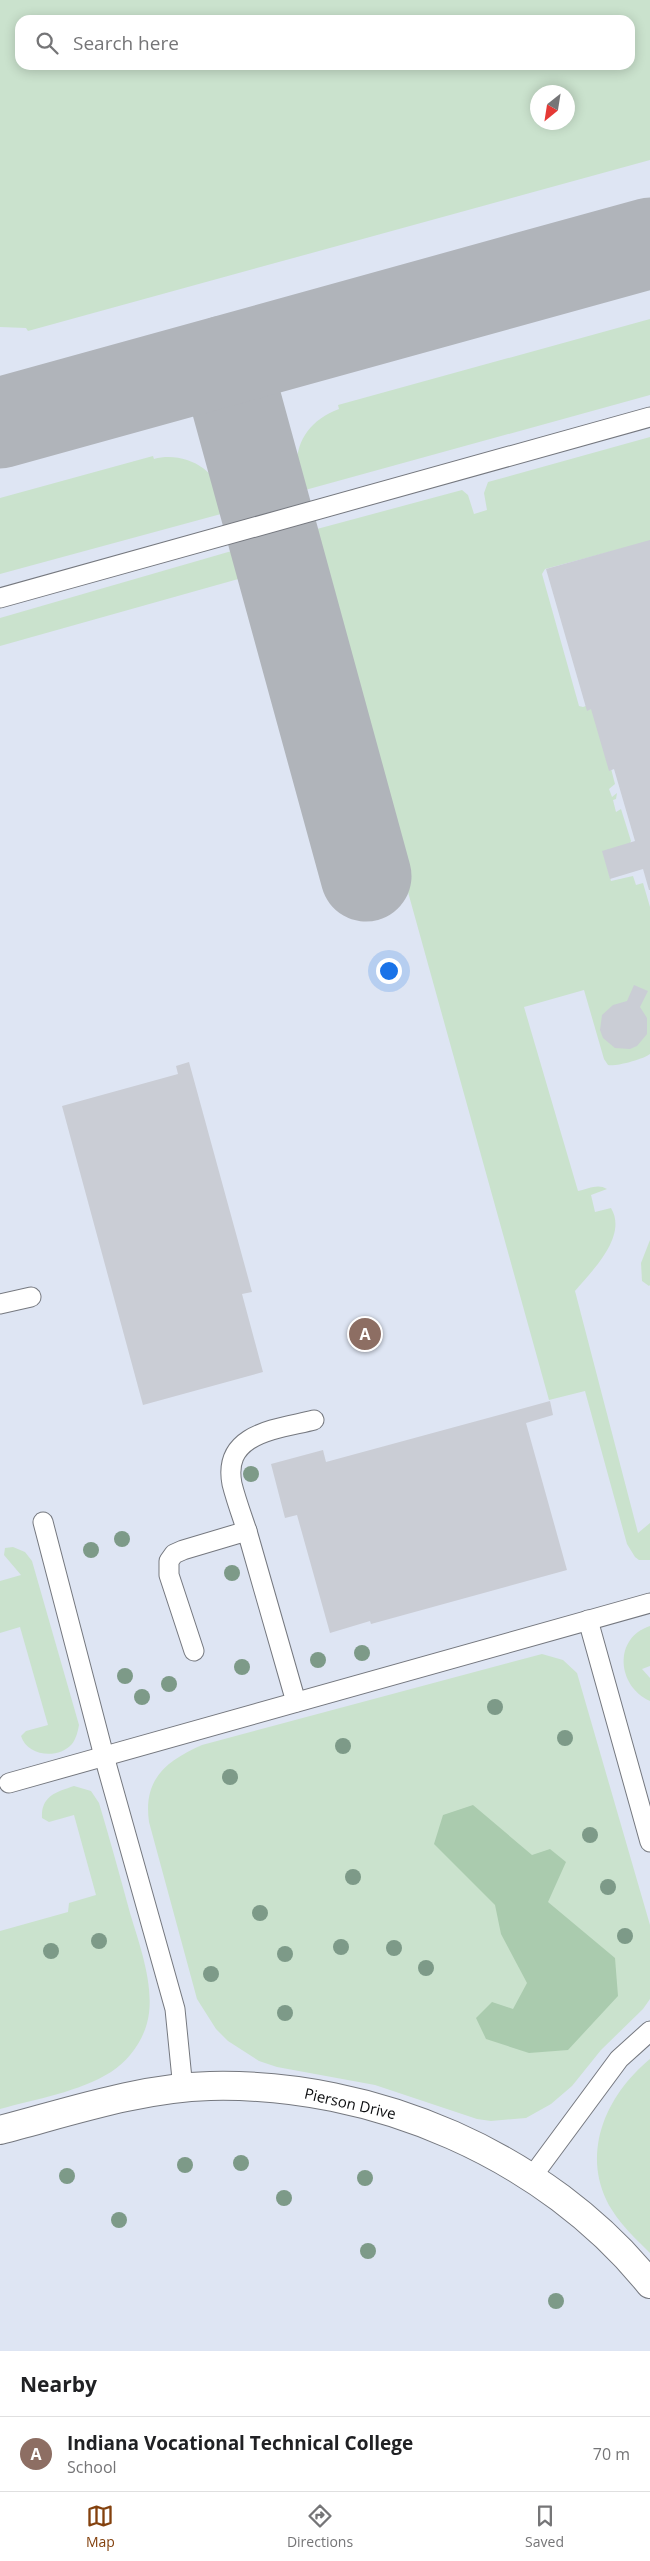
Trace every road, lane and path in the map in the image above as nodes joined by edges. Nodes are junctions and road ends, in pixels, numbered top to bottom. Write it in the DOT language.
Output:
graph roads {
  1 [pos="650,418"];
  2 [pos="0,598"];
  3 [pos="31,1297"];
  4 [pos="0,1304"];
  5 [pos="314,1420"];
  6 [pos="43,1522"];
  7 [pos="247,1531"];
  8 [pos="650,1603"];
  9 [pos="588,1620"];
  10 [pos="194,1651"];
  11 [pos="296,1702"];
  12 [pos="104,1756"];
  13 [pos="9,1782"];
  14 [pos="650,1842"];
  15 [pos="650,2031"];
  16 [pos="183,2088"];
  17 [pos="0,2130"];
  18 [pos="531,2178"];
  19 [pos="650,2284"];
  1 -- 2 [label="lane"];
  3 -- 4 [label="lane"];
  5 -- 7 [label="lane"];
  6 -- 12 [label="lane"];
  7 -- 10 [label="lane"];
  7 -- 11 [label="lane"];
  8 -- 9 [label="lane"];
  9 -- 11 [label="lane"];
  9 -- 14 [label="lane"];
  11 -- 12 [label="lane"];
  12 -- 13 [label="lane"];
  12 -- 16 [label="lane"];
  15 -- 18 [label="lane"];
  16 -- 17 [label="street, Pierson Drive"];
  16 -- 18 [label="street, Pierson Drive"];
  18 -- 19 [label="street, Pierson Drive"];
}
